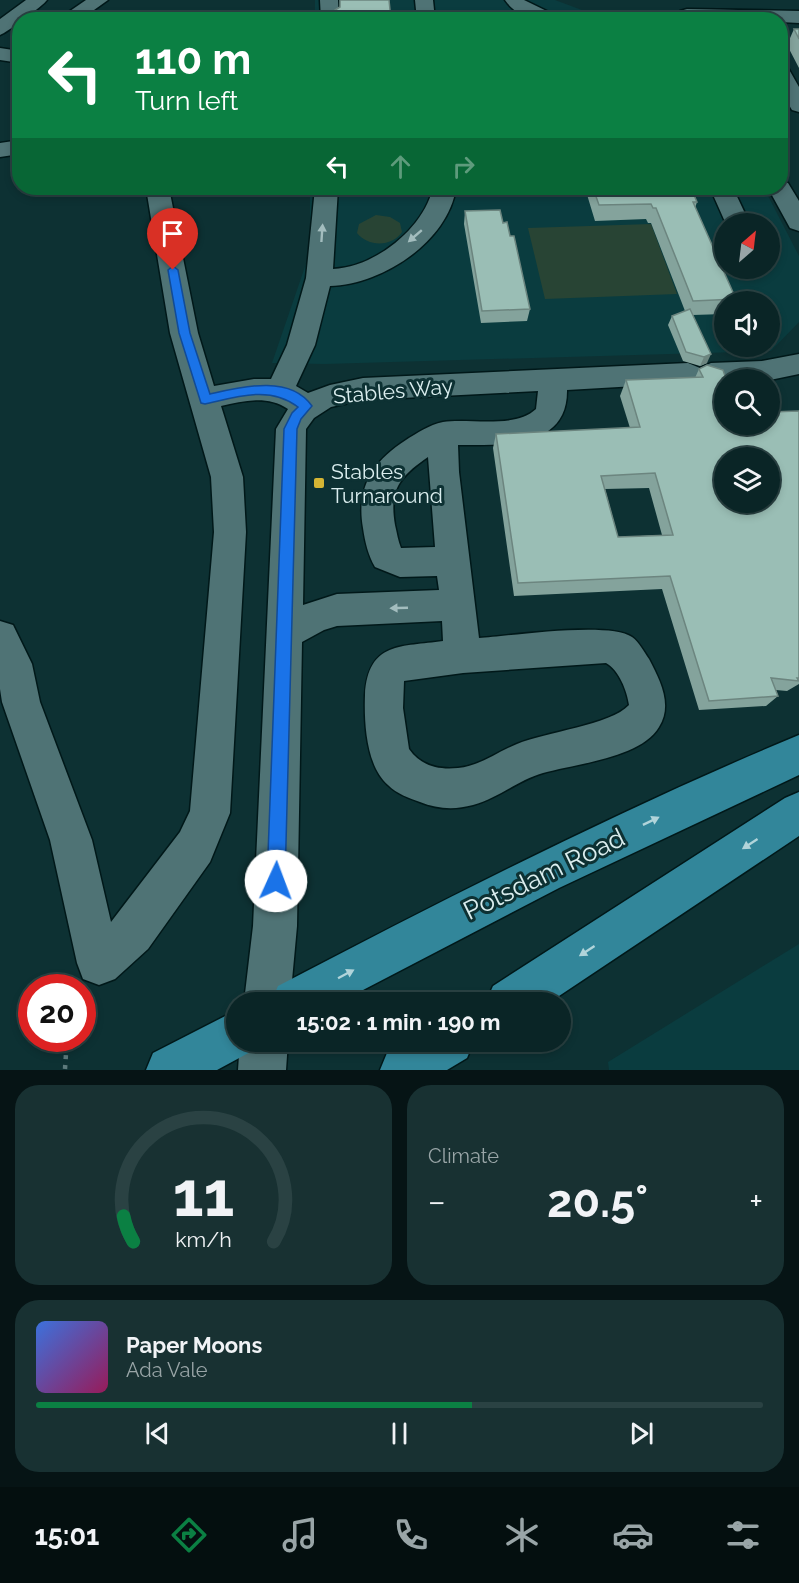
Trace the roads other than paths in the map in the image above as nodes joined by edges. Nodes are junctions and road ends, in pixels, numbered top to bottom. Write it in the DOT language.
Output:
graph roads {
  1 [pos="38,0"];
  2 [pos="99,0"];
  3 [pos="514,0"];
  4 [pos="20,12"];
  5 [pos="79,12"];
  6 [pos="532,12"];
  7 [pos="12,18"];
  8 [pos="0,29"];
  9 [pos="788,85"];
  10 [pos="799,106"];
  11 [pos="158,195"];
  12 [pos="325,195"];
  13 [pos="444,195"];
  14 [pos="725,195"];
  15 [pos="784,195"];
  16 [pos="733,213"];
  17 [pos="799,223"];
  18 [pos="319,278"];
  19 [pos="799,364"];
  20 [pos="552,379"];
  21 [pos="205,399"];
  22 [pos="293,399"];
  23 [pos="443,434"];
  24 [pos="453,561"];
  25 [pos="457,605"];
  26 [pos="284,634"];
  27 [pos="0,636"];
  28 [pos="463,656"];
  29 [pos="799,755"];
  30 [pos="799,812"];
  31 [pos="268,992"];
  32 [pos="313,992"];
  33 [pos="524,992"];
  34 [pos="226,1039"];
  35 [pos="235,1052"];
  36 [pos="263,1052"];
  37 [pos="433,1052"];
  38 [pos="170,1070"];
  39 [pos="219,1070"];
  40 [pos="261,1070"];
  41 [pos="404,1070"];
  1 -- 4 [label="street"];
  2 -- 5 [label="street"];
  3 -- 6 [label="street"];
  7 -- 8 [label="street"];
  9 -- 10 [label="street"];
  11 -- 21 [label="street"];
  18 -- 12 [label="street, one-way"];
  13 -- 18 [label="street, one-way"];
  14 -- 16 [label="street"];
  15 -- 17 [label="street"];
  18 -- 22 [label="street"];
  19 -- 20 [label="street, Stables Way"];
  20 -- 22 [label="street, Stables Way"];
  20 -- 23 [label="street"];
  21 -- 22 [label="street"];
  21 -- 27 [label="street"];
  22 -- 26 [label="street, Stables Way"];
  23 -- 24 [label="street"];
  23 -- 24 [label="street"];
  24 -- 25 [label="street"];
  25 -- 26 [label="street, one-way"];
  25 -- 28 [label="street"];
  26 -- 31 [label="street, Stables Way"];
  28 -- 28 [label="street"];
  32 -- 29 [label="main road, Potsdam Road, one-way"];
  30 -- 33 [label="main road, one-way"];
  34 -- 38 [label="main road"];
  35 -- 39 [label="street"];
  36 -- 40 [label="street"];
  37 -- 41 [label="main road"];
}
